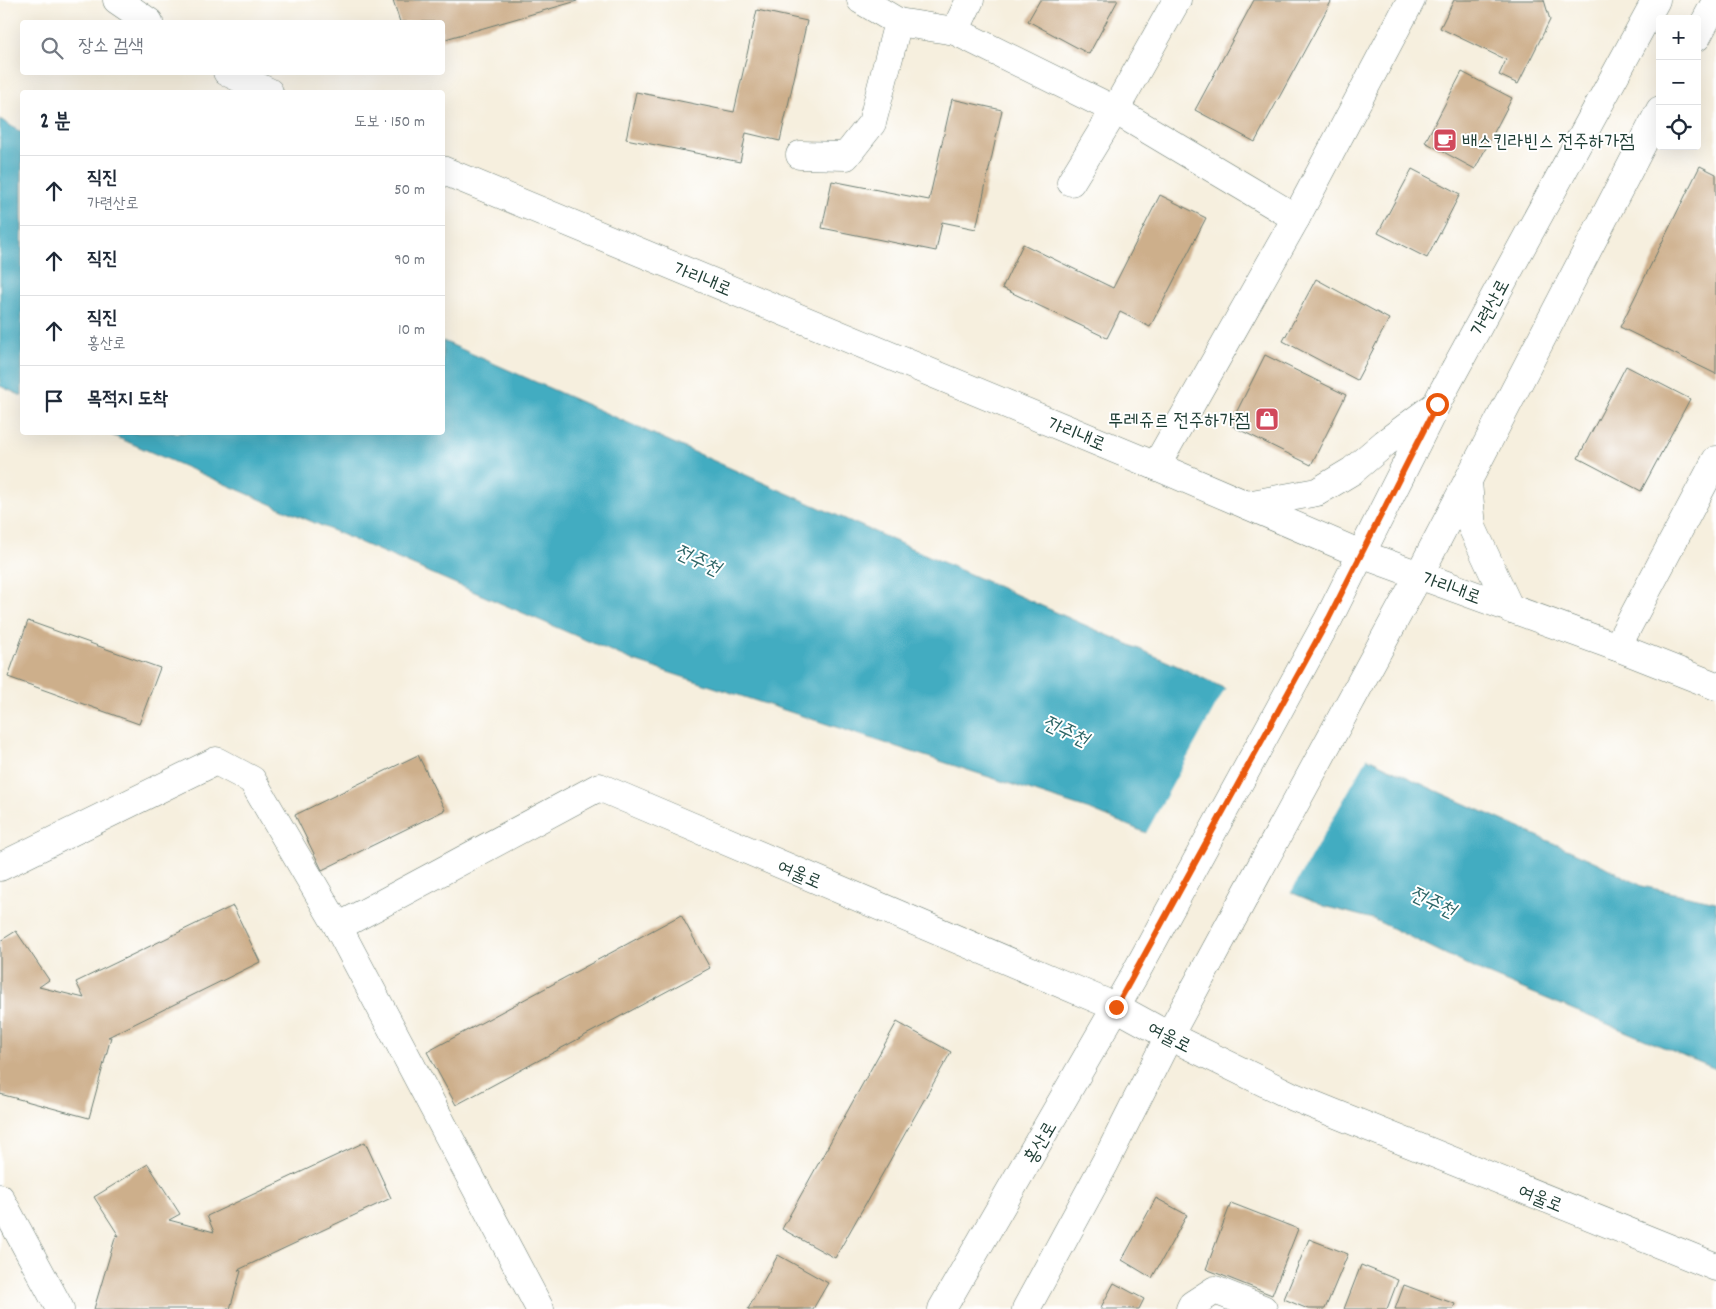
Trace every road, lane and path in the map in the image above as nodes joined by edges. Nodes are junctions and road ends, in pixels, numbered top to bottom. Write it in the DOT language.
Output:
graph roads {
  1 [pos="117,0"];
  2 [pos="861,0"];
  3 [pos="970,0"];
  4 [pos="1177,0"];
  5 [pos="1411,0"];
  6 [pos="1656,0"];
  7 [pos="1716,1"];
  8 [pos="146,20"];
  9 [pos="898,22"];
  10 [pos="1701,29"];
  11 [pos="955,31"];
  12 [pos="233,75"];
  13 [pos="265,90"];
  14 [pos="1115,110"];
  15 [pos="1656,118"];
  16 [pos="800,155"];
  17 [pos="445,171"];
  18 [pos="1071,182"];
  19 [pos="1296,218"];
  20 [pos="1437,404"];
  21 [pos="1716,460"];
  22 [pos="1156,466"];
  23 [pos="1468,481"];
  24 [pos="1247,505"];
  25 [pos="1361,554"];
  26 [pos="1419,575"];
  27 [pos="1510,609"];
  28 [pos="1617,648"];
  29 [pos="1716,686"];
  30 [pos="0,867"];
  31 [pos="338,927"];
  32 [pos="1135,974"];
  33 [pos="1116,1007"];
  34 [pos="1169,1036"];
  35 [pos="0,1198"];
  36 [pos="1716,1267"];
  37 [pos="60,1309"];
  38 [pos="540,1309"];
  39 [pos="942,1309"];
  40 [pos="1026,1309"];
  41 [pos="1190,1309"];
  42 [pos="1263,1309"];
  1 -- 8 [label="street"];
  2 -- 9 [label="street"];
  3 -- 11 [label="street"];
  4 -- 14 [label="street"];
  5 -- 19 [label="street"];
  6 -- 20 [label="street, 가련산로"];
  7 -- 10 [label="street"];
  9 -- 11 [label="street"];
  9 -- 16 [label="street"];
  11 -- 14 [label="street"];
  12 -- 13 [label="street"];
  14 -- 18 [label="street"];
  14 -- 19 [label="street"];
  15 -- 23 [label="street"];
  17 -- 22 [label="street, 가리내로"];
  19 -- 22 [label="street"];
  20 -- 24 [label="street"];
  20 -- 25 [label="street, 가련산로"];
  21 -- 28 [label="street"];
  22 -- 24 [label="street, 가리내로"];
  23 -- 26 [label="street"];
  23 -- 27 [label="street"];
  24 -- 25 [label="street, 가리내로"];
  25 -- 26 [label="street, 가리내로"];
  25 -- 32 [label="street, 가련산로"];
  26 -- 27 [label="street, 가리내로"];
  26 -- 34 [label="street"];
  27 -- 28 [label="street, 가리내로"];
  28 -- 29 [label="street, 가리내로"];
  30 -- 31 [label="street"];
  31 -- 33 [label="street, 여울로"];
  31 -- 38 [label="street"];
  32 -- 33 [label="street, 홍산로"];
  33 -- 34 [label="street, 여울로"];
  33 -- 39 [label="street, 홍산로"];
  34 -- 36 [label="street, 여울로"];
  34 -- 40 [label="street"];
  35 -- 37 [label="street"];
  41 -- 42 [label="street"];
}
